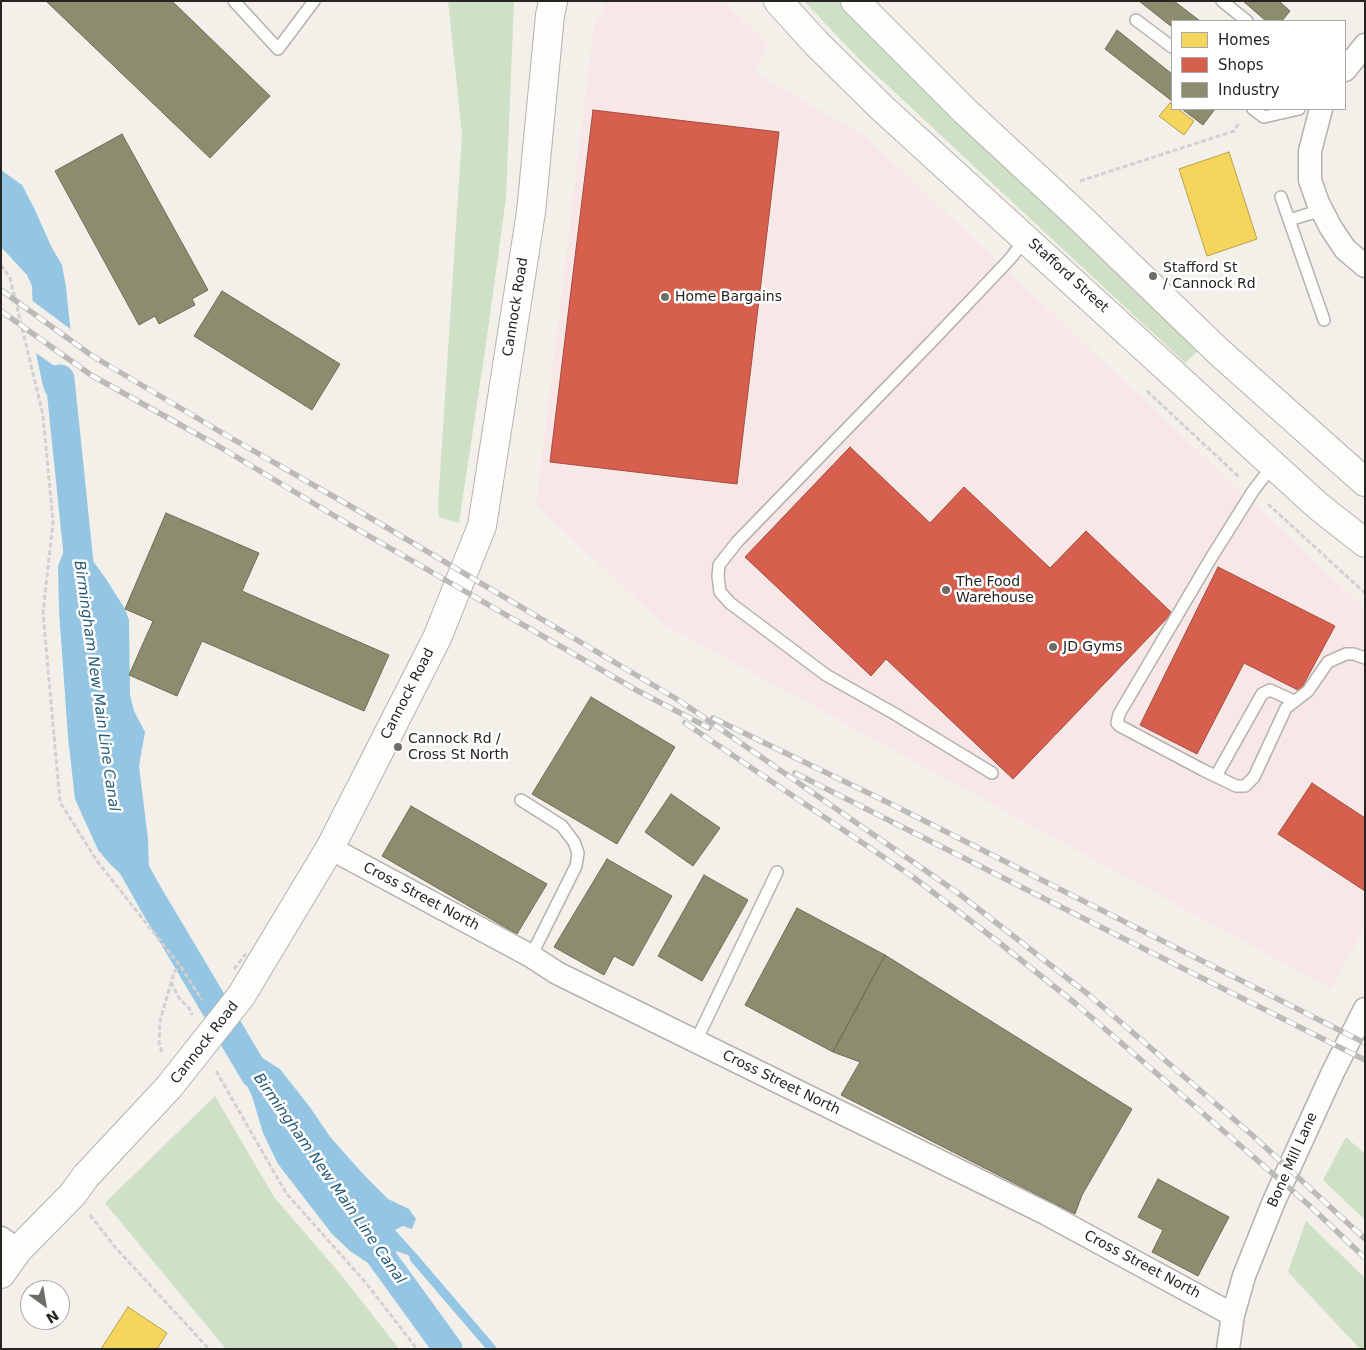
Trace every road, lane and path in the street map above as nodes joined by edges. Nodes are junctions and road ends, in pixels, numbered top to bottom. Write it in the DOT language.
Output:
graph roads {
  1 [pos="234,1"];
  2 [pos="314,1"];
  3 [pos="778,1"];
  4 [pos="855,1"];
  5 [pos="1222,1"];
  6 [pos="551,6"];
  7 [pos="1136,20"];
  8 [pos="1246,20"];
  9 [pos="1171,46"];
  10 [pos="1365,46"];
  11 [pos="1346,69"];
  12 [pos="1295,110"];
  13 [pos="1321,110"];
  14 [pos="1249,112"];
  15 [pos="1077,182"];
  16 [pos="1281,197"];
  17 [pos="1322,210"];
  18 [pos="1289,220"];
  19 [pos="1026,239"];
  20 [pos="1,265"];
  21 [pos="1365,266"];
  22 [pos="1324,320"];
  23 [pos="1206,446"];
  24 [pos="1273,465"];
  25 [pos="1365,482"];
  26 [pos="1253,490"];
  27 [pos="1365,543"];
  28 [pos="1365,593"];
  29 [pos="1365,658"];
  30 [pos="1294,702"];
  31 [pos="992,774"];
  32 [pos="1216,776"];
  33 [pos="521,800"];
  34 [pos="330,848"];
  35 [pos="777,872"];
  36 [pos="531,956"];
  37 [pos="181,967"];
  38 [pos="171,982"];
  39 [pos="204,1003"];
  40 [pos="1365,1009"];
  41 [pos="194,1022"];
  42 [pos="696,1041"];
  43 [pos="164,1057"];
  44 [pos="214,1066"];
  45 [pos="84,1208"];
  46 [pos="10,1244"];
  47 [pos="1,1274"];
  48 [pos="1233,1315"];
  49 [pos="209,1349"];
  50 [pos="417,1349"];
  51 [pos="1228,1349"];
  1 -- 2 [label="lane"];
  3 -- 19 [label="highway, Stafford Street"];
  4 -- 25 [label="highway"];
  5 -- 8 [label="lane"];
  6 -- 34 [label="highway, Cannock Road"];
  7 -- 9 [label="lane"];
  10 -- 11 [label="street"];
  12 -- 14 [label="lane"];
  13 -- 17 [label="street"];
  14 -- 15 [label="path"];
  16 -- 18 [label="lane"];
  17 -- 18 [label="lane"];
  17 -- 21 [label="street"];
  18 -- 22 [label="lane"];
  19 -- 24 [label="highway, Stafford Street"];
  19 -- 31 [label="lane"];
  20 -- 37 [label="path"];
  23 -- 26 [label="path"];
  24 -- 26 [label="lane"];
  24 -- 27 [label="highway, Stafford Street"];
  26 -- 28 [label="path"];
  26 -- 32 [label="lane"];
  29 -- 30 [label="lane"];
  30 -- 32 [label="lane"];
  30 -- 32 [label="lane"];
  33 -- 36 [label="lane"];
  34 -- 36 [label="street, Cross Street North"];
  34 -- 46 [label="highway, Cannock Road, bridge"];
  35 -- 42 [label="lane"];
  36 -- 42 [label="street, Cross Street North"];
  37 -- 38 [label="path"];
  37 -- 39 [label="path"];
  38 -- 41 [label="path"];
  38 -- 43 [label="path"];
  40 -- 48 [label="street, Bone Mill Lane"];
  42 -- 48 [label="street, Cross Street North"];
  44 -- 50 [label="path"];
  45 -- 49 [label="path"];
  46 -- 47 [label="highway, Cannock Road"];
  48 -- 51 [label="street, Bone Mill Lane"];
}
